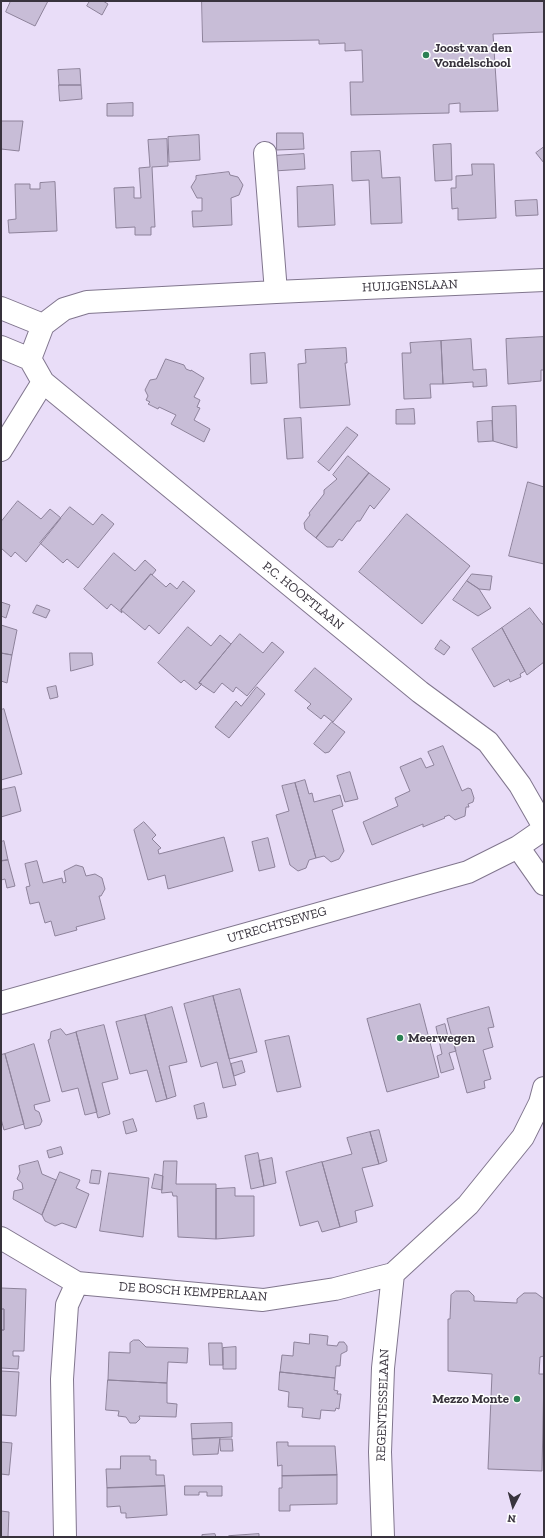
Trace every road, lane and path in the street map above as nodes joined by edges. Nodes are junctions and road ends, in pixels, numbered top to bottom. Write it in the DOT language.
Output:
graph roads {
  1 [pos="265,153"];
  2 [pos="544,280"];
  3 [pos="276,292"];
  4 [pos="1,308"];
  5 [pos="43,325"];
  6 [pos="1,346"];
  7 [pos="30,358"];
  8 [pos="42,382"];
  9 [pos="1,450"];
  10 [pos="544,828"];
  11 [pos="518,847"];
  12 [pos="544,884"];
  13 [pos="1,1003"];
  14 [pos="543,1099"];
  15 [pos="1,1238"];
  16 [pos="393,1274"];
  17 [pos="77,1283"];
  18 [pos="65,1537"];
  19 [pos="383,1537"];
  1 -- 3 [label="street"];
  2 -- 3 [label="street, HUIJGENSLAAN"];
  3 -- 5 [label="street, HUIJGENSLAAN"];
  4 -- 5 [label="street"];
  5 -- 7 [label="street"];
  6 -- 7 [label="street"];
  7 -- 8 [label="street"];
  8 -- 9 [label="street"];
  8 -- 10 [label="street, P.C. HOOFTLAAN"];
  10 -- 11 [label="street, UTRECHTSEWEG"];
  11 -- 12 [label="street"];
  11 -- 13 [label="street, UTRECHTSEWEG"];
  14 -- 16 [label="street, DE BOSCH KEMPERLAAN"];
  15 -- 17 [label="street, DE BOSCH KEMPERLAAN"];
  16 -- 17 [label="street, DE BOSCH KEMPERLAAN"];
  16 -- 19 [label="street, REGENTESSELAAN"];
  17 -- 18 [label="street"];
}
